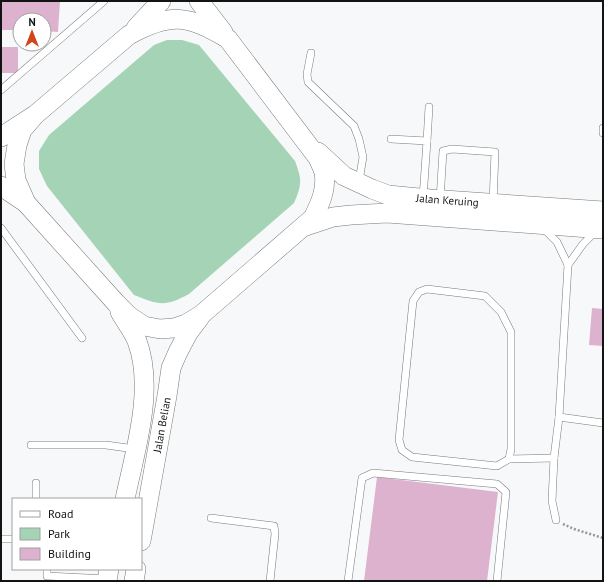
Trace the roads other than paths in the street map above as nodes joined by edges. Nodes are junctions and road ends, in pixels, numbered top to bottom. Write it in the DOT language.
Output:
graph roads {
  1 [pos="104,1"];
  2 [pos="161,1"];
  3 [pos="200,1"];
  4 [pos="130,35"];
  5 [pos="228,39"];
  6 [pos="311,53"];
  7 [pos="1,90"];
  8 [pos="429,107"];
  9 [pos="35,115"];
  10 [pos="603,128"];
  11 [pos="603,134"];
  12 [pos="1,137"];
  13 [pos="391,139"];
  14 [pos="427,141"];
  15 [pos="308,143"];
  16 [pos="359,184"];
  17 [pos="1,186"];
  18 [pos="432,199"];
  19 [pos="26,202"];
  20 [pos="493,203"];
  21 [pos="602,222"];
  22 [pos="538,224"];
  23 [pos="302,227"];
  24 [pos="1,228"];
  25 [pos="568,265"];
  26 [pos="116,303"];
  27 [pos="201,316"];
  28 [pos="82,338"];
  29 [pos="559,417"];
  30 [pos="603,423"];
  31 [pos="31,445"];
  32 [pos="135,449"];
  33 [pos="554,458"];
  34 [pos="509,459"];
  35 [pos="36,483"];
  36 [pos="36,498"];
  37 [pos="124,498"];
  38 [pos="210,518"];
  39 [pos="556,520"];
  40 [pos="142,536"];
  41 [pos="1,538"];
  42 [pos="12,539"];
  43 [pos="136,570"];
  44 [pos="47,575"];
  45 [pos="108,576"];
  46 [pos="134,581"];
  47 [pos="270,581"];
  48 [pos="348,581"];
  49 [pos="497,581"];
  1 -- 7 [label="lane"];
  2 -- 4 [label="main road"];
  3 -- 5 [label="main road"];
  4 -- 5 [label="main road"];
  4 -- 9 [label="main road"];
  5 -- 15 [label="main road"];
  6 -- 16 [label="lane"];
  8 -- 14 [label="lane"];
  9 -- 12 [label="main road"];
  9 -- 19 [label="main road"];
  10 -- 11 [label="lane"];
  13 -- 14 [label="lane"];
  14 -- 18 [label="lane"];
  15 -- 16 [label="main road, Jalan Keruing"];
  15 -- 23 [label="main road"];
  16 -- 18 [label="main road, Jalan Keruing"];
  17 -- 19 [label="main road"];
  18 -- 20 [label="main road, Jalan Keruing"];
  18 -- 20 [label="lane"];
  19 -- 26 [label="main road"];
  20 -- 21 [label="main road, Jalan Keruing"];
  21 -- 22 [label="main road, Jalan Keruing"];
  21 -- 25 [label="lane"];
  22 -- 23 [label="main road, Jalan Keruing"];
  22 -- 25 [label="lane"];
  23 -- 27 [label="main road"];
  24 -- 28 [label="lane"];
  25 -- 29 [label="lane"];
  26 -- 27 [label="main road"];
  26 -- 32 [label="main road, Jalan Belian"];
  27 -- 40 [label="main road, Jalan Belian"];
  29 -- 30 [label="lane"];
  29 -- 33 [label="lane"];
  31 -- 32 [label="lane"];
  32 -- 37 [label="main road, Jalan Belian"];
  33 -- 34 [label="lane"];
  33 -- 39 [label="lane"];
  34 -- 34 [label="lane"];
  35 -- 36 [label="lane"];
  38 -- 47 [label="lane"];
  41 -- 42 [label="lane"];
  43 -- 46 [label="main road"];
  44 -- 45 [label="lane"];
  48 -- 49 [label="lane"];
}
